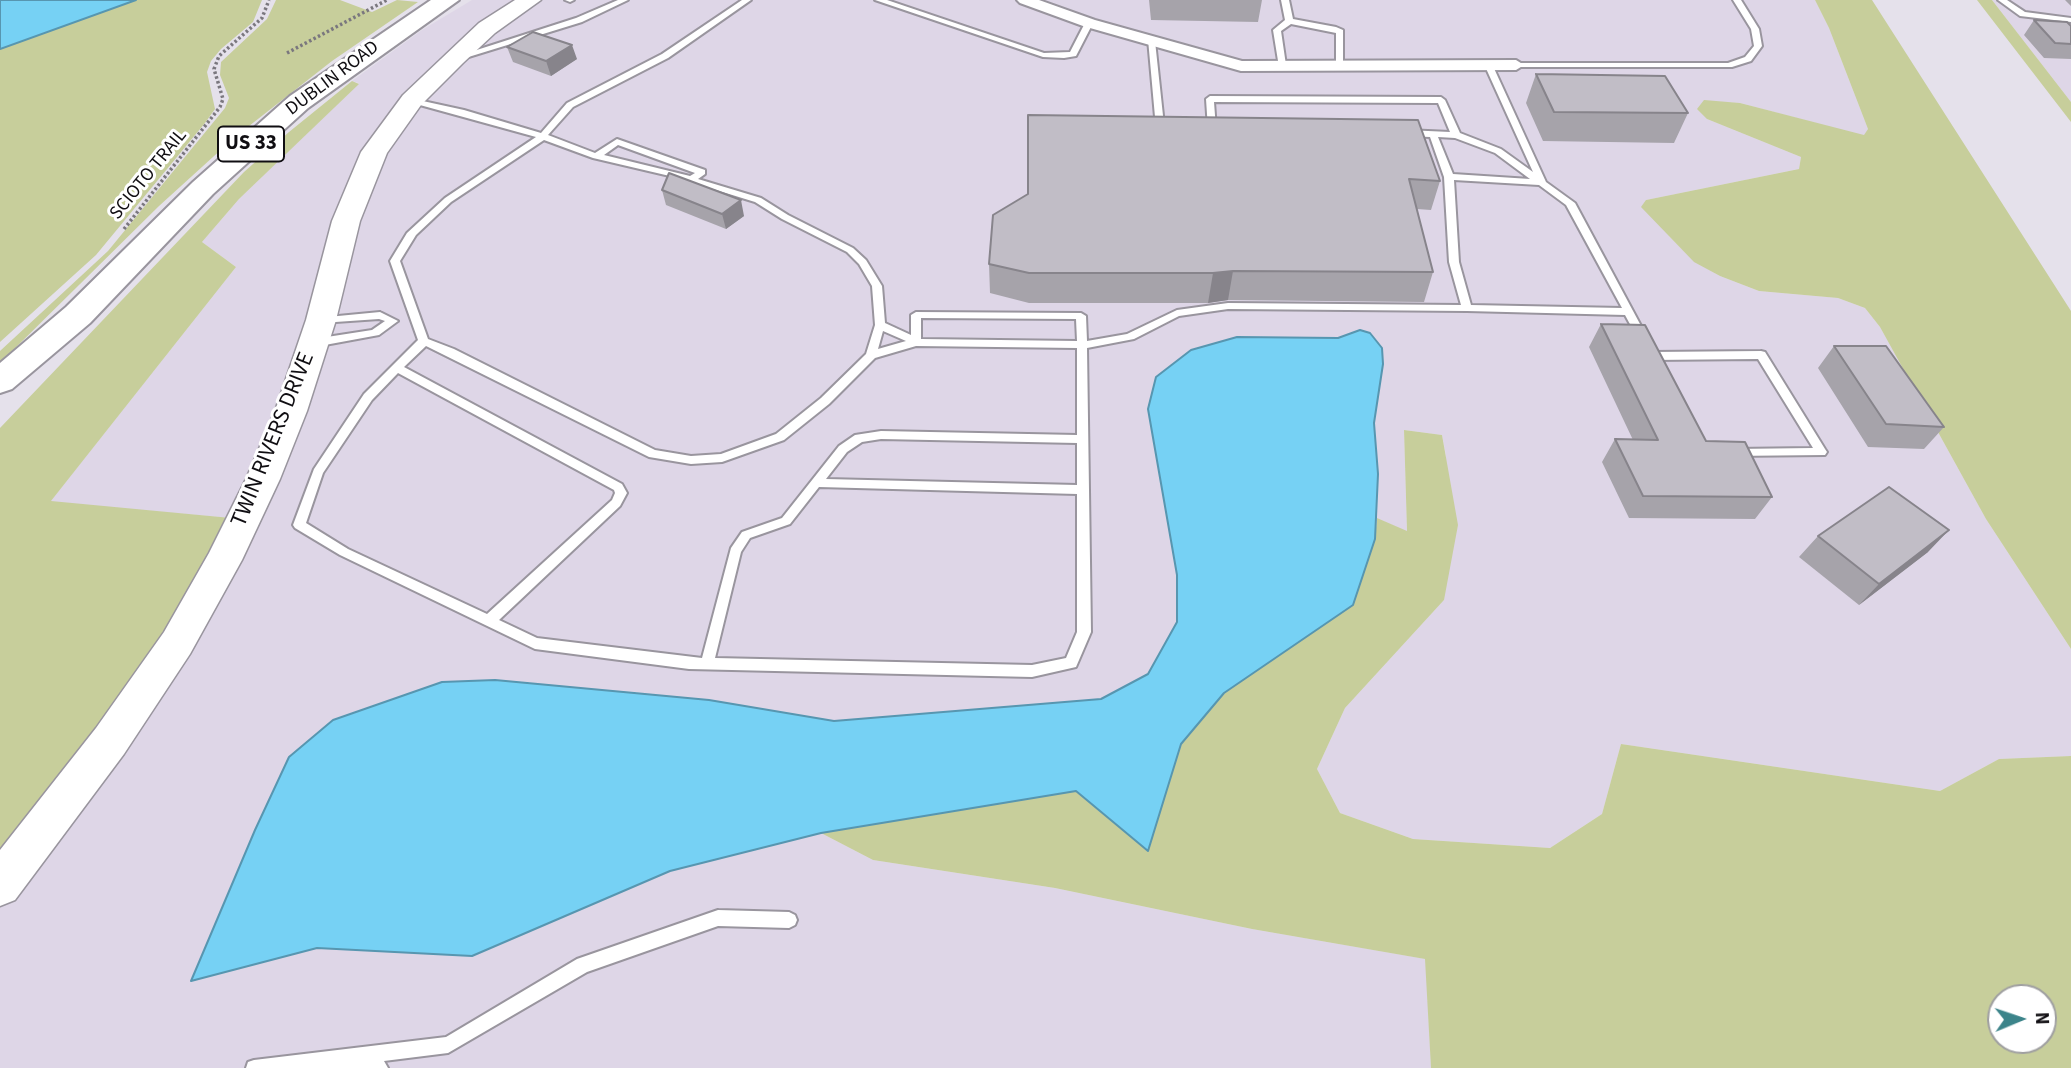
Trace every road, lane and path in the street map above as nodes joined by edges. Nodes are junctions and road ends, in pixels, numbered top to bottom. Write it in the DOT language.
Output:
graph roads {
  1 [pos="269,0"];
  2 [pos="387,0"];
  3 [pos="447,0"];
  4 [pos="530,0"];
  5 [pos="624,0"];
  6 [pos="747,0"];
  7 [pos="879,0"];
  8 [pos="1025,0"];
  9 [pos="1285,0"];
  10 [pos="1737,0"];
  11 [pos="2002,0"];
  12 [pos="1047,3"];
  13 [pos="2071,20"];
  14 [pos="1289,21"];
  15 [pos="1089,23"];
  16 [pos="1151,41"];
  17 [pos="288,53"];
  18 [pos="455,58"];
  19 [pos="1489,64"];
  20 [pos="1282,65"];
  21 [pos="1340,65"];
  22 [pos="1517,65"];
  23 [pos="412,100"];
  24 [pos="1173,128"];
  25 [pos="1199,128"];
  26 [pos="1212,129"];
  27 [pos="1226,129"];
  28 [pos="1391,133"];
  29 [pos="1433,134"];
  30 [pos="1456,135"];
  31 [pos="542,136"];
  32 [pos="596,156"];
  33 [pos="1449,177"];
  34 [pos="692,179"];
  35 [pos="1542,182"];
  36 [pos="122,231"];
  37 [pos="1467,308"];
  38 [pos="1629,312"];
  39 [pos="78,315"];
  40 [pos="414,315"];
  41 [pos="393,321"];
  42 [pos="880,325"];
  43 [pos="317,331"];
  44 [pos="424,341"];
  45 [pos="916,342"];
  46 [pos="1082,345"];
  47 [pos="871,355"];
  48 [pos="1652,356"];
  49 [pos="397,368"];
  50 [pos="1659,368"];
  51 [pos="0,381"];
  52 [pos="0,408"];
  53 [pos="1083,439"];
  54 [pos="1716,453"];
  55 [pos="817,483"];
  56 [pos="1083,490"];
  57 [pos="488,621"];
  58 [pos="707,663"];
  59 [pos="0,885"];
  60 [pos="789,920"];
  61 [pos="323,1060"];
  62 [pos="254,1068"];
  63 [pos="380,1068"];
  1 -- 36 [label="path, SCIOTO TRAIL"];
  2 -- 17 [label="path"];
  3 -- 39 [label="main road, DUBLIN ROAD / US 33"];
  4 -- 18 [label="street, TWIN RIVERS DRIVE"];
  5 -- 18 [label="lane"];
  6 -- 31 [label="lane"];
  7 -- 15 [label="lane"];
  8 -- 12 [label="street"];
  9 -- 14 [label="lane"];
  10 -- 22 [label="lane"];
  11 -- 13 [label="lane"];
  12 -- 15 [label="street"];
  14 -- 20 [label="lane"];
  14 -- 21 [label="lane"];
  15 -- 16 [label="street"];
  16 -- 20 [label="street"];
  16 -- 24 [label="lane"];
  18 -- 23 [label="street, TWIN RIVERS DRIVE"];
  19 -- 21 [label="street"];
  19 -- 22 [label="street"];
  19 -- 35 [label="lane"];
  20 -- 21 [label="street"];
  23 -- 31 [label="lane"];
  23 -- 43 [label="street, TWIN RIVERS DRIVE"];
  25 -- 26 [label="lane"];
  26 -- 27 [label="lane"];
  26 -- 30 [label="lane"];
  28 -- 29 [label="lane"];
  29 -- 30 [label="lane"];
  29 -- 33 [label="lane"];
  30 -- 35 [label="lane"];
  31 -- 32 [label="lane"];
  31 -- 40 [label="lane"];
  32 -- 34 [label="lane"];
  32 -- 34 [label="lane"];
  33 -- 35 [label="lane"];
  33 -- 37 [label="lane"];
  34 -- 42 [label="lane"];
  35 -- 38 [label="lane"];
  37 -- 38 [label="lane"];
  37 -- 46 [label="lane"];
  38 -- 48 [label="lane"];
  39 -- 51 [label="main road, DUBLIN ROAD / US 33"];
  39 -- 52 [label="main road, DUBLIN ROAD / US 33"];
  40 -- 41 [label="lane"];
  40 -- 44 [label="lane"];
  41 -- 43 [label="lane"];
  41 -- 43 [label="lane"];
  42 -- 45 [label="lane"];
  42 -- 47 [label="lane"];
  43 -- 59 [label="street, TWIN RIVERS DRIVE"];
  44 -- 47 [label="lane"];
  44 -- 49 [label="lane"];
  45 -- 46 [label="lane"];
  45 -- 46 [label="lane"];
  45 -- 47 [label="lane"];
  46 -- 53 [label="lane"];
  48 -- 50 [label="lane"];
  48 -- 54 [label="lane"];
  49 -- 57 [label="lane"];
  49 -- 57 [label="lane"];
  53 -- 55 [label="lane"];
  53 -- 56 [label="lane"];
  55 -- 56 [label="lane"];
  55 -- 58 [label="lane"];
  56 -- 58 [label="lane"];
  57 -- 58 [label="lane"];
  60 -- 61 [label="lane"];
  61 -- 62 [label="lane"];
  61 -- 63 [label="lane"];
}
